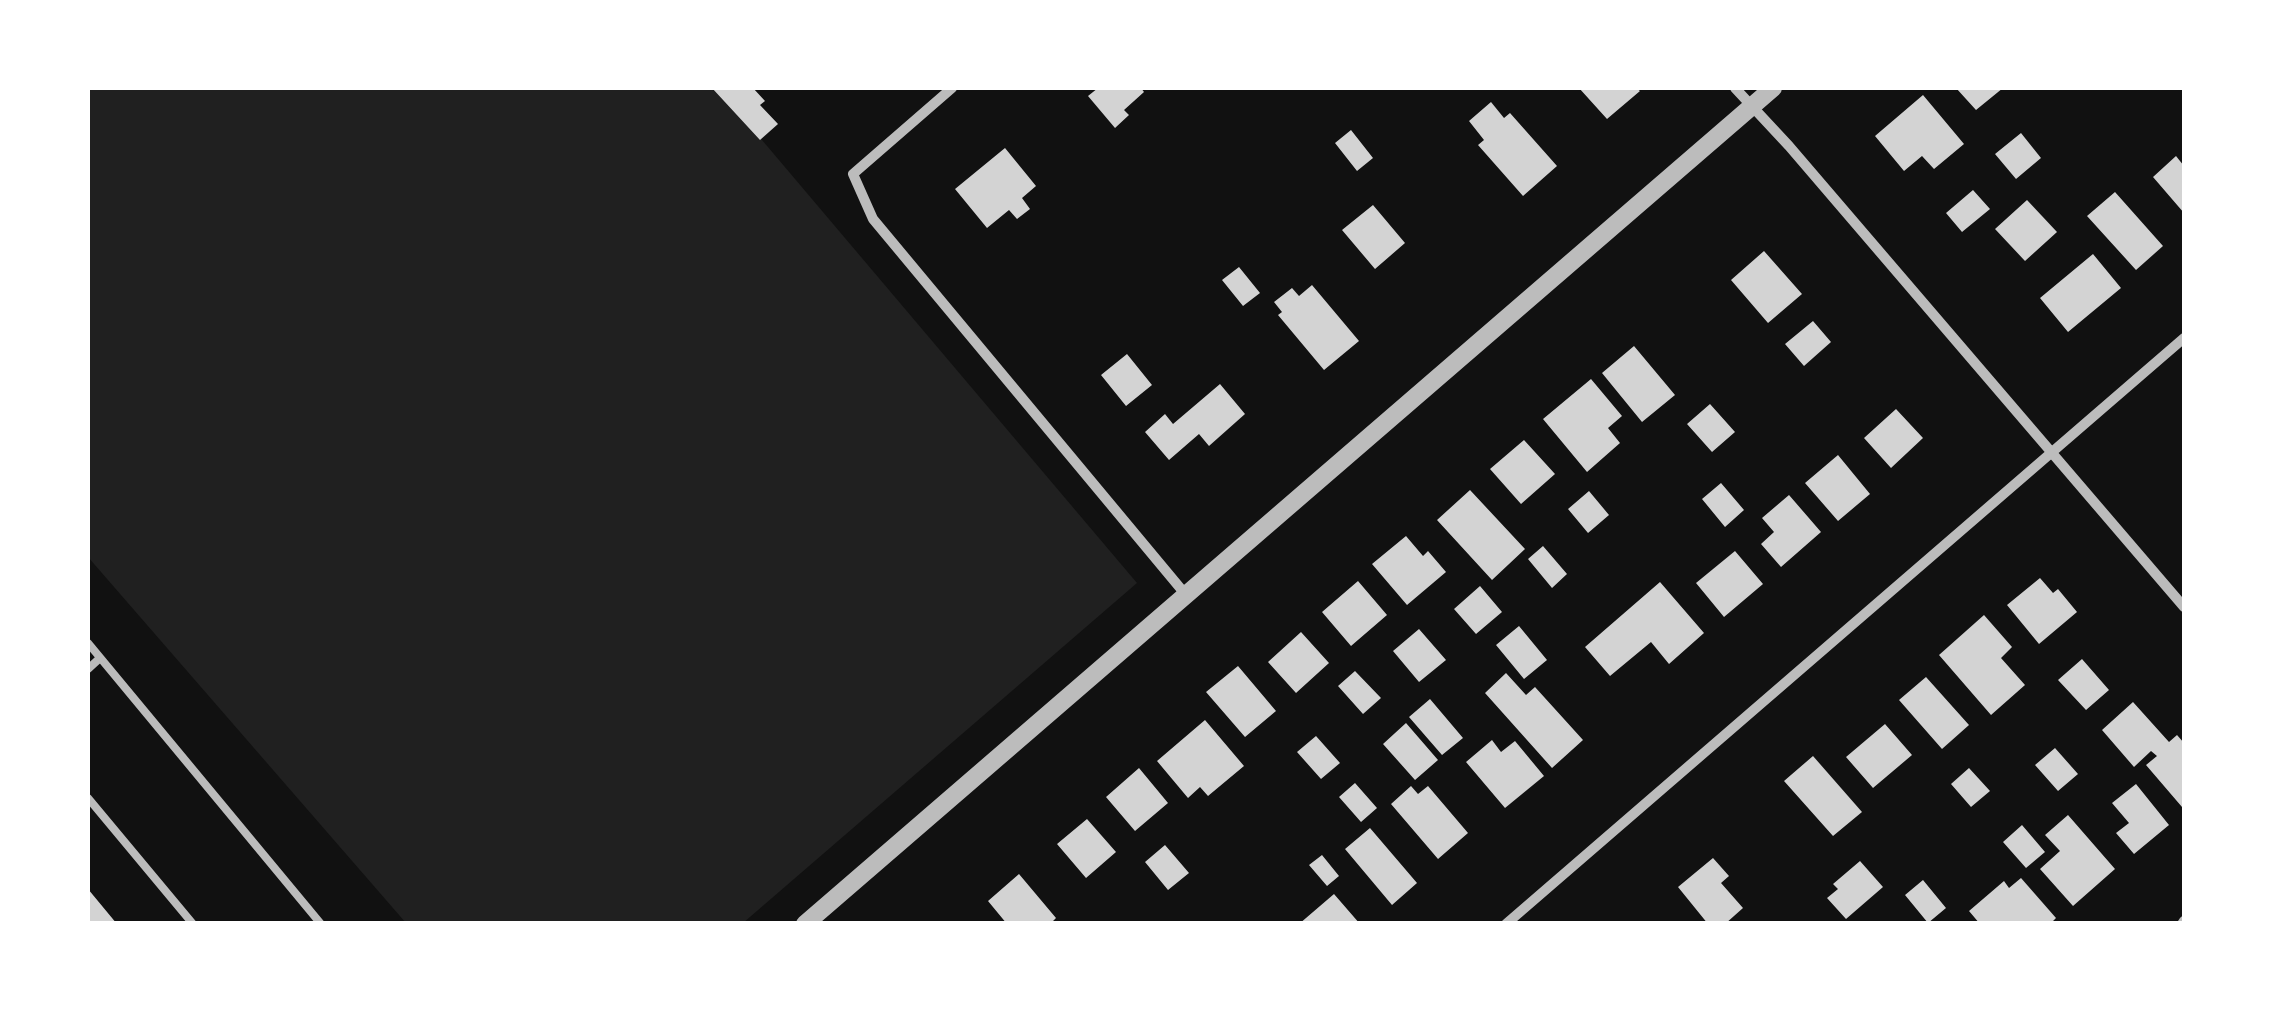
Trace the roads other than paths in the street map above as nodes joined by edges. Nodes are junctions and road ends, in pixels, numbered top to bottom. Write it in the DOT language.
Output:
graph roads {
  1 [pos="952,88"];
  2 [pos="1735,88"];
  3 [pos="1773,88"];
  4 [pos="1752,106"];
  5 [pos="2184,338"];
  6 [pos="2052,453"];
  7 [pos="1186,594"];
  8 [pos="2184,607"];
  9 [pos="88,643"];
  10 [pos="100,658"];
  11 [pos="88,669"];
  12 [pos="88,798"];
  13 [pos="192,924"];
  14 [pos="321,924"];
  15 [pos="805,924"];
  16 [pos="1506,924"];
  1 -- 7 [label="street"];
  2 -- 4 [label="street"];
  3 -- 4 [label="street"];
  4 -- 6 [label="street"];
  4 -- 7 [label="street"];
  5 -- 6 [label="street"];
  6 -- 8 [label="street"];
  6 -- 16 [label="street"];
  7 -- 15 [label="street"];
  9 -- 10 [label="lane"];
  10 -- 11 [label="lane"];
  10 -- 14 [label="lane"];
  12 -- 13 [label="lane"];
}
